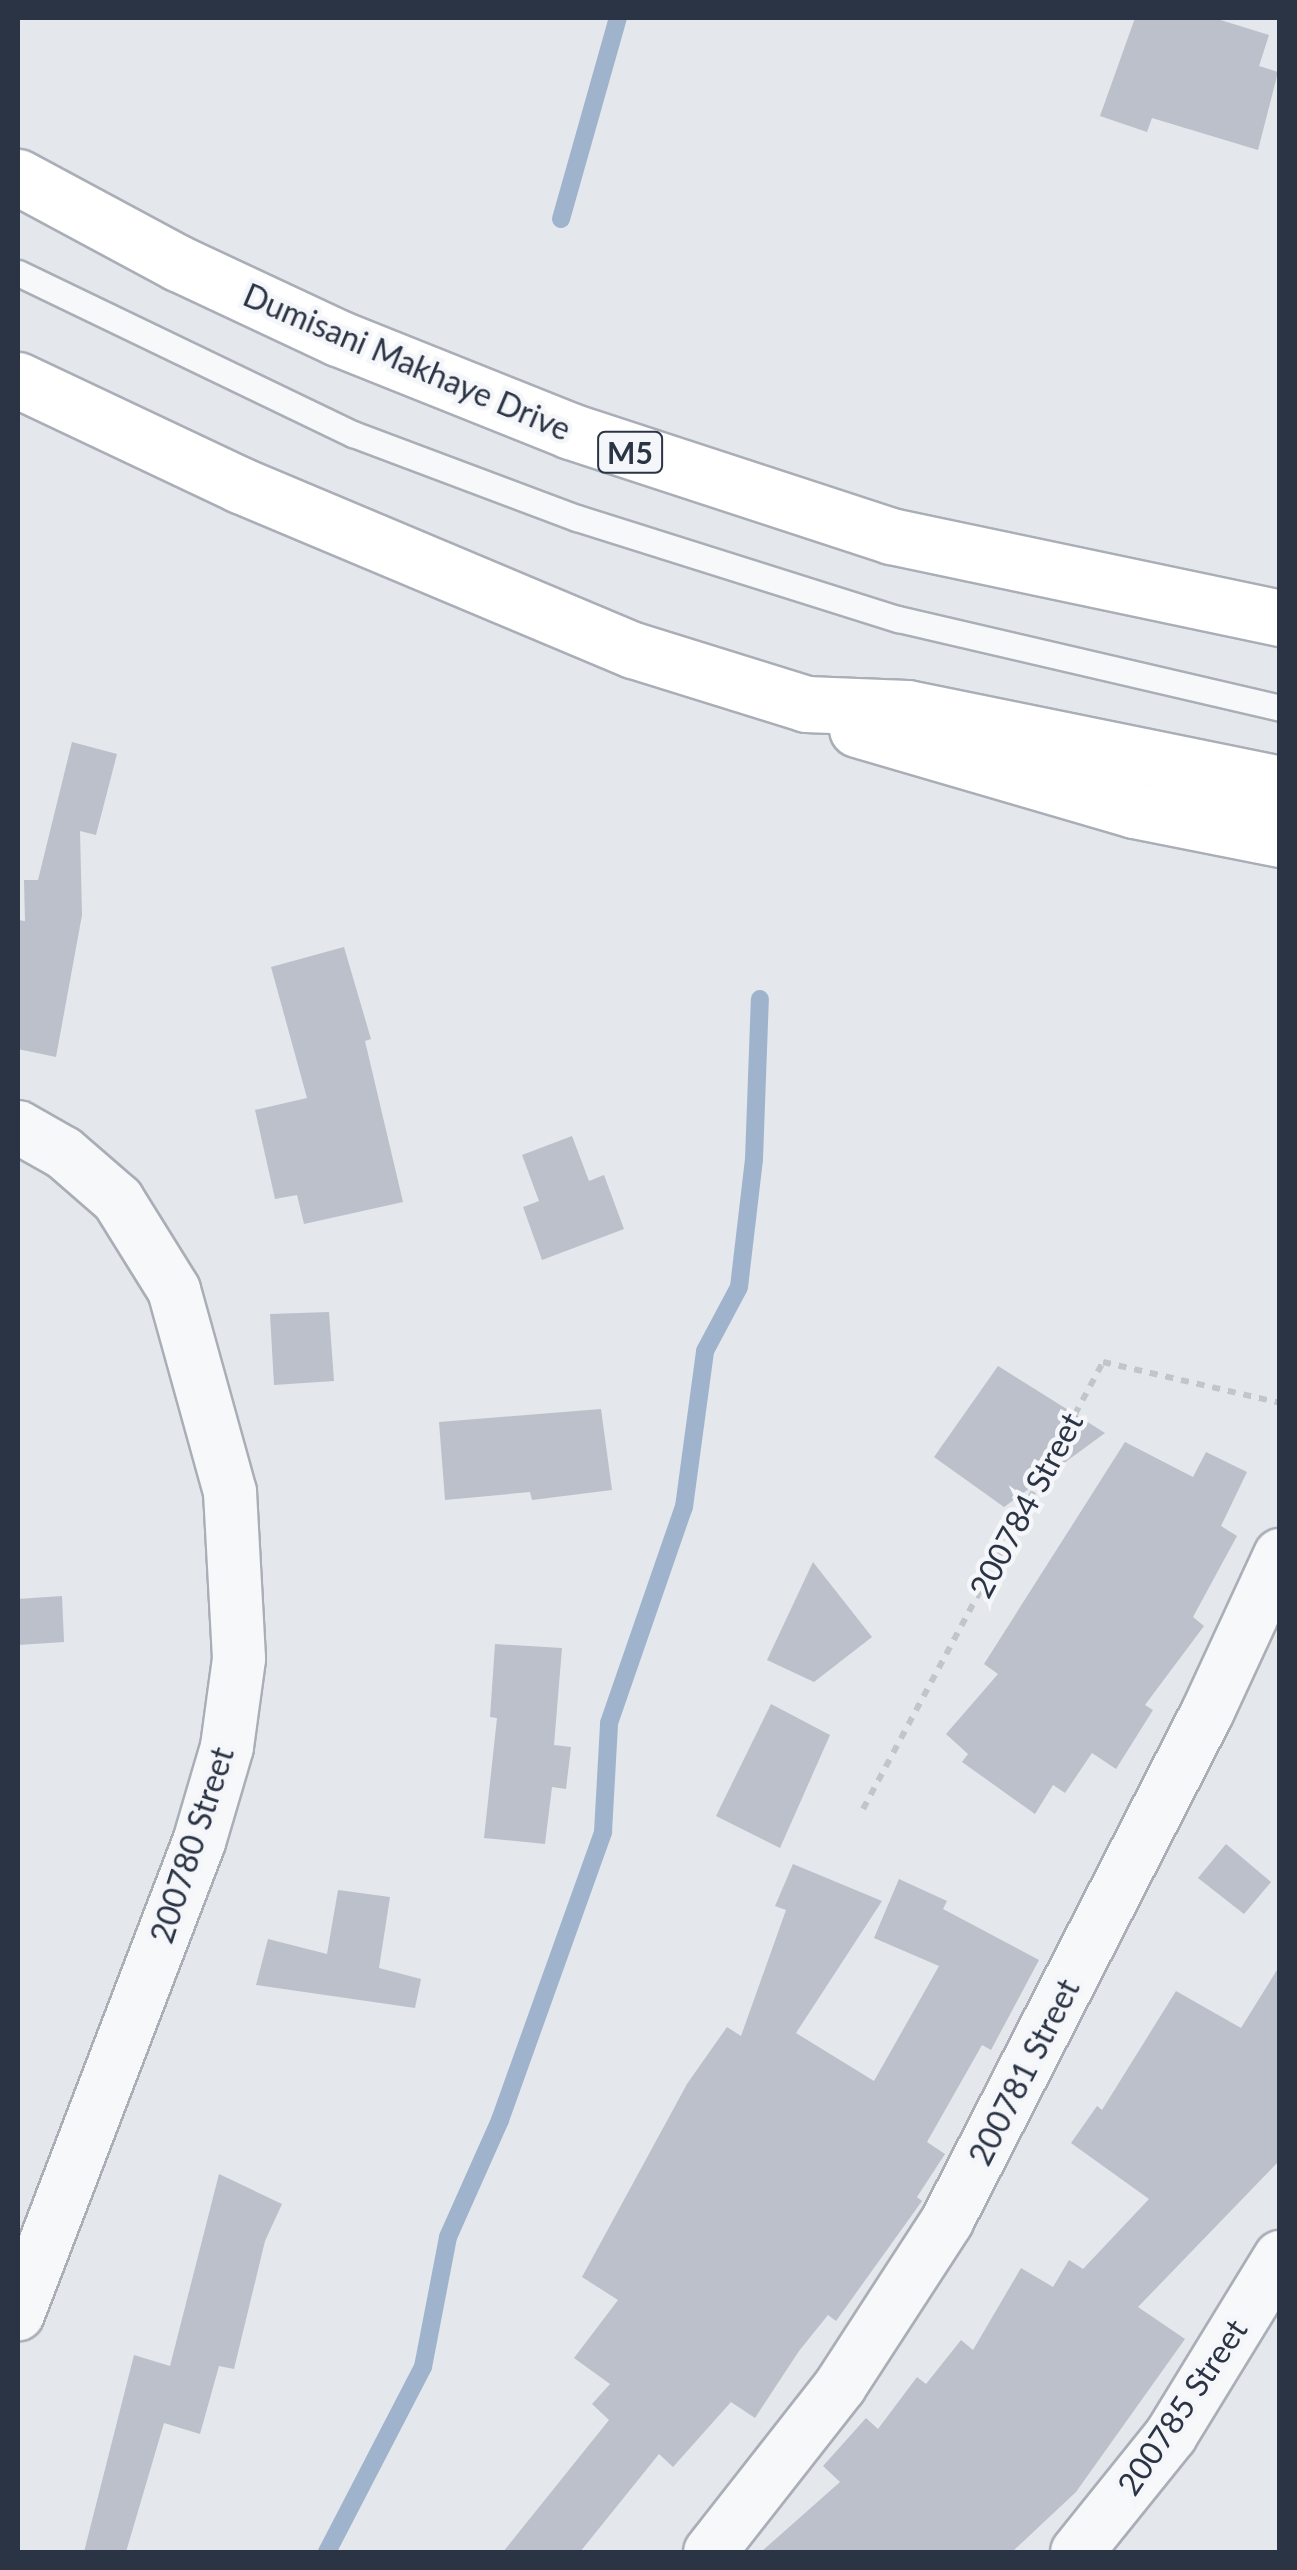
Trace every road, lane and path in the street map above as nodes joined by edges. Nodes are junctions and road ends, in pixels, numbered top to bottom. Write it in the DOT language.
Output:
graph roads {
  1 [pos="18,177"];
  2 [pos="18,273"];
  3 [pos="18,380"];
  4 [pos="1274,616"];
  5 [pos="806,704"];
  6 [pos="1280,708"];
  7 [pos="1280,784"];
  8 [pos="1280,839"];
  9 [pos="18,1127"];
  10 [pos="1280,1403"];
  11 [pos="1280,1556"];
  12 [pos="863,1809"];
  13 [pos="1280,2256"];
  14 [pos="18,2314"];
  15 [pos="710,2552"];
  16 [pos="1077,2552"];
  1 -- 4 [label="main road, Dumisani Makhaye Drive / M5"];
  2 -- 6 [label="lane"];
  3 -- 5 [label="main road"];
  5 -- 7 [label="main road"];
  5 -- 8 [label="main road"];
  9 -- 14 [label="street, 200780 Street"];
  10 -- 12 [label="path, 200784 Street"];
  11 -- 15 [label="street, 200781 Street"];
  13 -- 16 [label="street, 200785 Street"];
}
